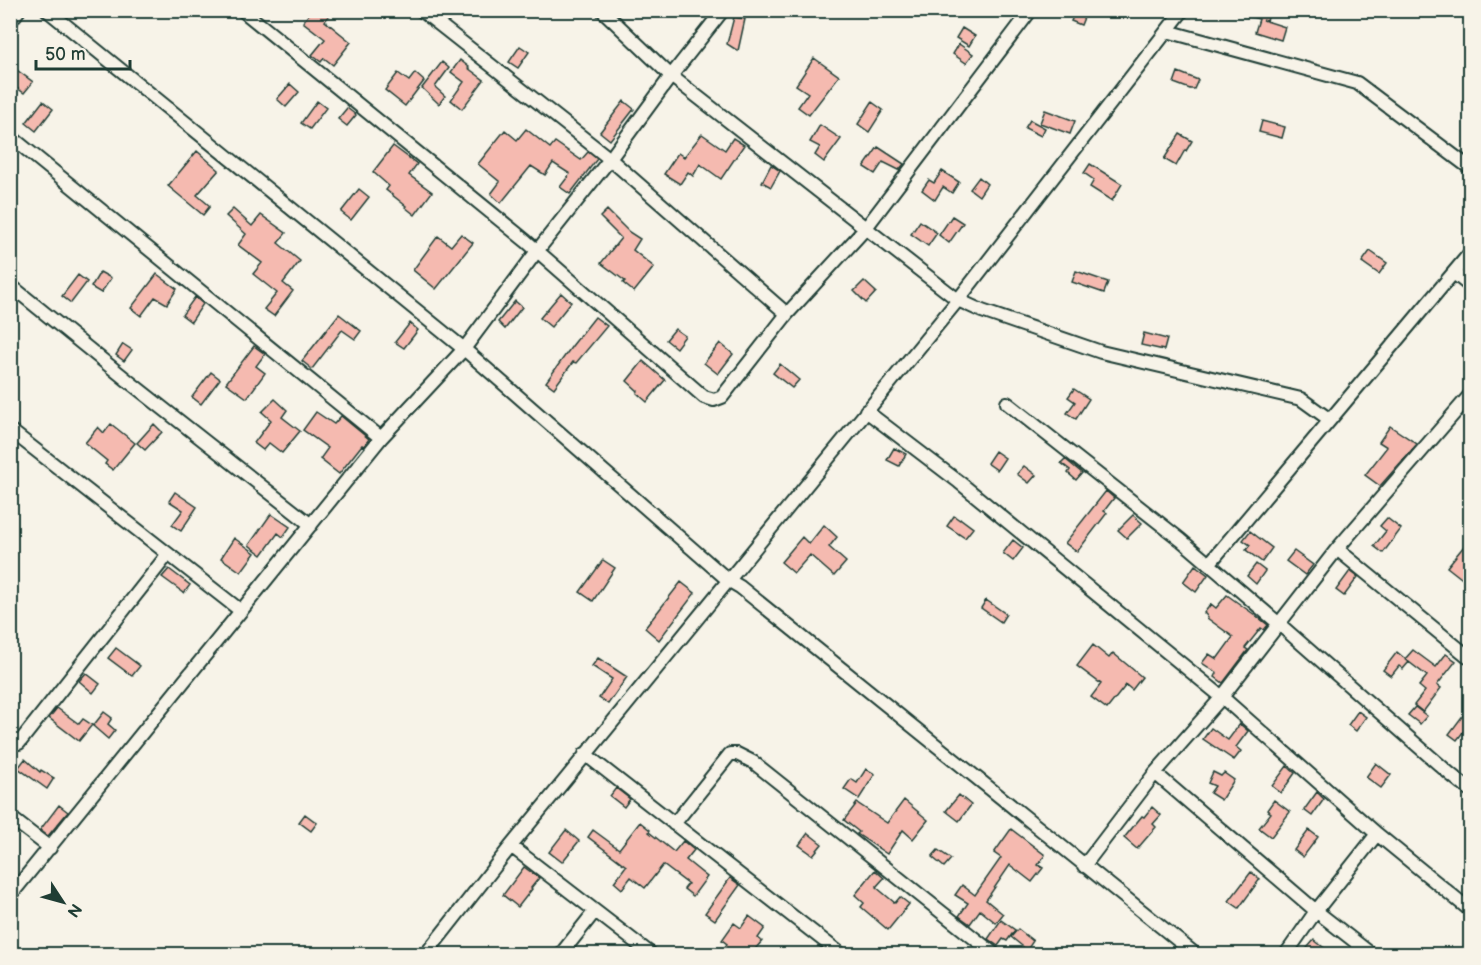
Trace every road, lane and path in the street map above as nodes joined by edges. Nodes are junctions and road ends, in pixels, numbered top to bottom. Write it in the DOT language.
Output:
graph roads {
  1 [pos="19,10"];
  2 [pos="47,10"];
  3 [pos="242,10"];
  4 [pos="421,10"];
  5 [pos="602,10"];
  6 [pos="723,10"];
  7 [pos="1031,10"];
  8 [pos="1183,10"];
  9 [pos="10,22"];
  10 [pos="1167,31"];
  11 [pos="671,76"];
  12 [pos="10,136"];
  13 [pos="610,159"];
  14 [pos="1470,168"];
  15 [pos="866,229"];
  16 [pos="537,251"];
  17 [pos="1470,253"];
  18 [pos="1454,273"];
  19 [pos="10,285"];
  20 [pos="1470,286"];
  21 [pos="958,300"];
  22 [pos="787,314"];
  23 [pos="464,349"];
  24 [pos="1468,402"];
  25 [pos="1006,403"];
  26 [pos="866,411"];
  27 [pos="1330,420"];
  28 [pos="10,430"];
  29 [pos="381,438"];
  30 [pos="311,525"];
  31 [pos="1337,549"];
  32 [pos="168,554"];
  33 [pos="1209,564"];
  34 [pos="728,580"];
  35 [pos="241,611"];
  36 [pos="1278,623"];
  37 [pos="1470,658"];
  38 [pos="1222,697"];
  39 [pos="19,743"];
  40 [pos="585,754"];
  41 [pos="1155,774"];
  42 [pos="1470,790"];
  43 [pos="10,817"];
  44 [pos="674,824"];
  45 [pos="1377,834"];
  46 [pos="511,846"];
  47 [pos="50,848"];
  48 [pos="1084,866"];
  49 [pos="10,896"];
  50 [pos="1470,910"];
  51 [pos="595,911"];
  52 [pos="1316,911"];
  53 [pos="426,954"];
  54 [pos="561,954"];
  55 [pos="651,954"];
  56 [pos="841,954"];
  57 [pos="994,954"];
  58 [pos="1195,954"];
  59 [pos="1286,954"];
  60 [pos="1371,954"];
  1 -- 9 [label="street"];
  2 -- 23 [label="street"];
  3 -- 16 [label="street"];
  4 -- 13 [label="street"];
  5 -- 11 [label="street"];
  6 -- 11 [label="street"];
  7 -- 15 [label="street"];
  8 -- 10 [label="street"];
  10 -- 14 [label="street"];
  10 -- 21 [label="street"];
  11 -- 13 [label="street"];
  11 -- 15 [label="street"];
  12 -- 29 [label="street"];
  13 -- 16 [label="street"];
  13 -- 22 [label="street"];
  15 -- 21 [label="street"];
  15 -- 22 [label="street"];
  16 -- 22 [label="street"];
  16 -- 23 [label="street"];
  17 -- 18 [label="street"];
  18 -- 20 [label="street"];
  18 -- 27 [label="street"];
  19 -- 30 [label="street"];
  21 -- 26 [label="street"];
  21 -- 27 [label="street"];
  23 -- 29 [label="street"];
  23 -- 34 [label="street"];
  24 -- 31 [label="street"];
  25 -- 33 [label="street"];
  26 -- 34 [label="street"];
  26 -- 38 [label="street"];
  27 -- 33 [label="street"];
  28 -- 32 [label="street"];
  29 -- 30 [label="street"];
  30 -- 35 [label="street"];
  31 -- 36 [label="street"];
  31 -- 37 [label="street"];
  32 -- 35 [label="street"];
  32 -- 39 [label="street"];
  33 -- 36 [label="street"];
  34 -- 40 [label="street"];
  34 -- 48 [label="street"];
  35 -- 47 [label="street"];
  36 -- 38 [label="street"];
  36 -- 42 [label="street"];
  38 -- 41 [label="street"];
  38 -- 45 [label="street"];
  40 -- 44 [label="street"];
  40 -- 46 [label="street"];
  41 -- 48 [label="street"];
  41 -- 52 [label="street"];
  43 -- 47 [label="street"];
  44 -- 56 [label="street"];
  44 -- 57 [label="street"];
  45 -- 50 [label="street"];
  45 -- 52 [label="street"];
  46 -- 51 [label="street"];
  46 -- 53 [label="street"];
  47 -- 49 [label="street"];
  48 -- 58 [label="street"];
  51 -- 54 [label="street"];
  51 -- 55 [label="street"];
  52 -- 59 [label="street"];
  52 -- 60 [label="street"];
}
